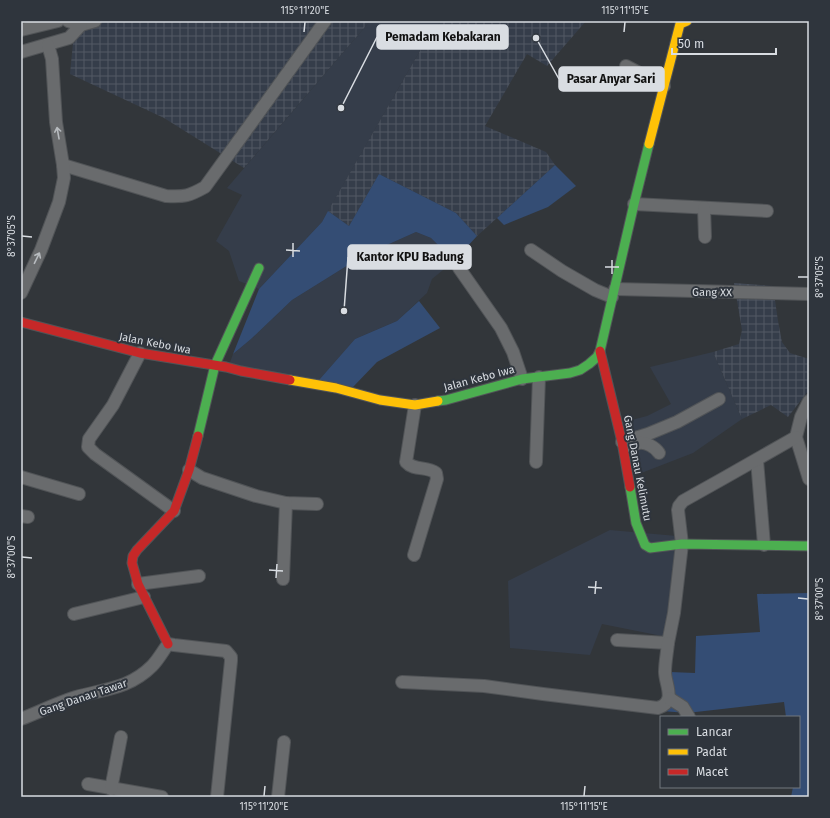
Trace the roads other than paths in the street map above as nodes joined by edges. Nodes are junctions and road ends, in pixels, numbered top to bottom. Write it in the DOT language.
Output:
graph roads {
  1 [pos="58,21"];
  2 [pos="68,21"];
  3 [pos="95,21"];
  4 [pos="325,21"];
  5 [pos="687,21"];
  6 [pos="81,25"];
  7 [pos="21,30"];
  8 [pos="48,45"];
  9 [pos="21,52"];
  10 [pos="626,66"];
  11 [pos="664,86"];
  12 [pos="63,165"];
  13 [pos="634,204"];
  14 [pos="704,208"];
  15 [pos="767,211"];
  16 [pos="705,237"];
  17 [pos="531,250"];
  18 [pos="259,268"];
  19 [pos="458,268"];
  20 [pos="23,285"];
  21 [pos="613,293"];
  22 [pos="809,294"];
  23 [pos="21,322"];
  24 [pos="600,351"];
  25 [pos="140,353"];
  26 [pos="215,366"];
  27 [pos="539,377"];
  28 [pos="522,379"];
  29 [pos="719,399"];
  30 [pos="809,401"];
  31 [pos="415,405"];
  32 [pos="796,437"];
  33 [pos="622,445"];
  34 [pos="659,453"];
  35 [pos="757,460"];
  36 [pos="536,462"];
  37 [pos="189,470"];
  38 [pos="21,478"];
  39 [pos="809,479"];
  40 [pos="79,494"];
  41 [pos="286,503"];
  42 [pos="317,504"];
  43 [pos="174,510"];
  44 [pos="682,544"];
  45 [pos="764,545"];
  46 [pos="809,546"];
  47 [pos="414,556"];
  48 [pos="199,576"];
  49 [pos="283,579"];
  50 [pos="138,584"];
  51 [pos="144,597"];
  52 [pos="74,614"];
  53 [pos="617,640"];
  54 [pos="668,643"];
  55 [pos="168,644"];
  56 [pos="402,682"];
  57 [pos="669,698"];
  58 [pos="660,713"];
  59 [pos="688,716"];
  60 [pos="21,719"];
  61 [pos="121,737"];
  62 [pos="284,742"];
  63 [pos="88,784"];
  64 [pos="111,789"];
  65 [pos="162,797"];
  66 [pos="216,797"];
  67 [pos="278,797"];
  1 -- 7 [label="street"];
  2 -- 6 [label="street"];
  3 -- 6 [label="street"];
  4 -- 12 [label="street"];
  5 -- 11 [label="street, Jalan Kebo Iwa"];
  6 -- 8 [label="street"];
  8 -- 9 [label="street"];
  12 -- 8 [label="street, one-way"];
  10 -- 11 [label="street"];
  11 -- 13 [label="street, Jalan Kebo Iwa"];
  20 -- 12 [label="street, one-way"];
  13 -- 14 [label="street"];
  13 -- 21 [label="street, Jalan Kebo Iwa"];
  14 -- 15 [label="street"];
  14 -- 16 [label="street"];
  17 -- 21 [label="street"];
  18 -- 26 [label="street"];
  19 -- 28 [label="street"];
  21 -- 22 [label="street, Gang XX"];
  21 -- 24 [label="street, Jalan Kebo Iwa"];
  23 -- 25 [label="street, Jalan Kebo Iwa"];
  24 -- 27 [label="street, Jalan Kebo Iwa"];
  24 -- 33 [label="street, Gang Danau Kelimutu"];
  25 -- 26 [label="street, Jalan Kebo Iwa"];
  25 -- 43 [label="street"];
  26 -- 31 [label="street, Jalan Kebo Iwa"];
  26 -- 37 [label="street"];
  27 -- 28 [label="street, Jalan Kebo Iwa"];
  27 -- 36 [label="street"];
  28 -- 31 [label="street, Jalan Kebo Iwa"];
  29 -- 33 [label="street"];
  30 -- 32 [label="street"];
  31 -- 47 [label="street"];
  32 -- 35 [label="street"];
  32 -- 39 [label="street"];
  33 -- 34 [label="street"];
  33 -- 44 [label="street, Gang Danau Kelimutu"];
  35 -- 44 [label="street"];
  35 -- 45 [label="street"];
  37 -- 41 [label="street"];
  37 -- 43 [label="street"];
  38 -- 40 [label="street"];
  41 -- 42 [label="street"];
  41 -- 49 [label="street"];
  43 -- 50 [label="street"];
  44 -- 45 [label="street, Gang Danau Kelimutu"];
  44 -- 54 [label="street"];
  45 -- 46 [label="street, Gang Danau Kelimutu"];
  48 -- 50 [label="street"];
  50 -- 51 [label="street"];
  51 -- 52 [label="street"];
  51 -- 55 [label="street"];
  53 -- 54 [label="street"];
  54 -- 57 [label="street"];
  55 -- 60 [label="street, Gang Danau Tawar"];
  55 -- 66 [label="street"];
  56 -- 58 [label="street"];
  57 -- 58 [label="street"];
  57 -- 59 [label="street"];
  61 -- 64 [label="street"];
  62 -- 67 [label="street"];
  63 -- 64 [label="street"];
  64 -- 65 [label="street"];
}
